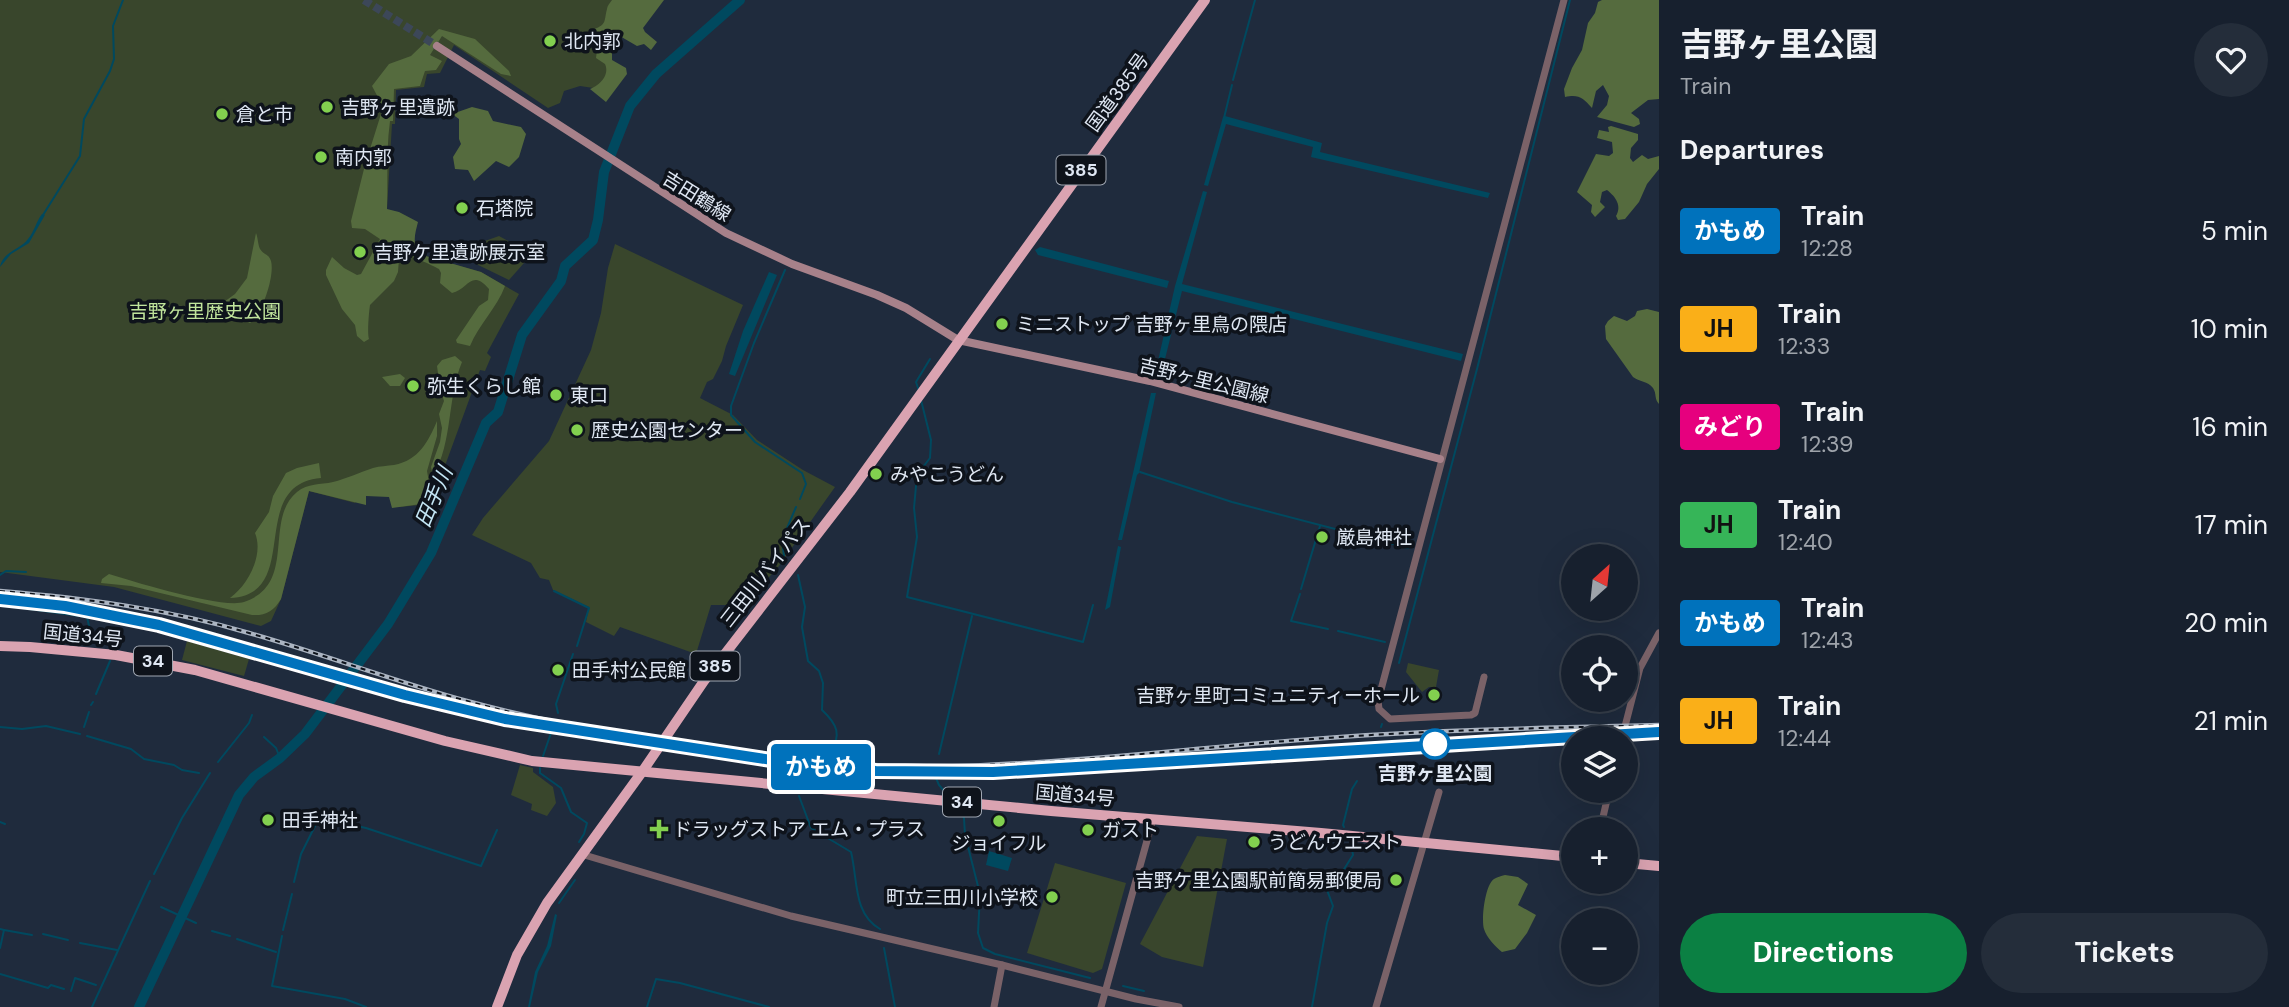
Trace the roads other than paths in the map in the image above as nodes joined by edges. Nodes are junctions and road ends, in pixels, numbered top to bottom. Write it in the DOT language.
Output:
graph roads {
  1 [pos="1205,0"];
  2 [pos="1564,0"];
  3 [pos="437,46"];
  4 [pos="958,340"];
  5 [pos="1440,459"];
  6 [pos="1659,633"];
  7 [pos="0,646"];
  8 [pos="1485,677"];
  9 [pos="1625,726"];
  10 [pos="642,772"];
  11 [pos="1439,792"];
  12 [pos="1153,819"];
  13 [pos="1424,843"];
  14 [pos="581,854"];
  15 [pos="1561,856"];
  16 [pos="1638,864"];
  17 [pos="1659,866"];
  18 [pos="1002,965"];
  19 [pos="1106,992"];
  20 [pos="497,1007"];
  21 [pos="994,1007"];
  22 [pos="1101,1007"];
  23 [pos="1179,1007"];
  24 [pos="1376,1007"];
  1 -- 4 [label="highway, 国道385号 / 385"];
  2 -- 5 [label="street"];
  3 -- 4 [label="main road, 吉田鶴線"];
  4 -- 5 [label="main road, 吉野ヶ里公園線"];
  4 -- 10 [label="highway, 三田川バイパス / 385"];
  5 -- 8 [label="street"];
  6 -- 9 [label="street"];
  7 -- 10 [label="highway, 国道34号 / 34"];
  10 -- 12 [label="highway, 国道34号 / 34"];
  10 -- 14 [label="highway, 三田川バイパス / 385"];
  11 -- 13 [label="street"];
  12 -- 13 [label="highway, 国道34号 / 34"];
  12 -- 19 [label="street"];
  13 -- 15 [label="highway, 国道34号 / 34"];
  13 -- 24 [label="street"];
  14 -- 18 [label="street"];
  14 -- 20 [label="highway, 三田川バイパス / 385"];
  16 -- 17 [label="highway"];
  18 -- 19 [label="street"];
  18 -- 21 [label="street"];
  19 -- 22 [label="street"];
  19 -- 23 [label="street"];
}
